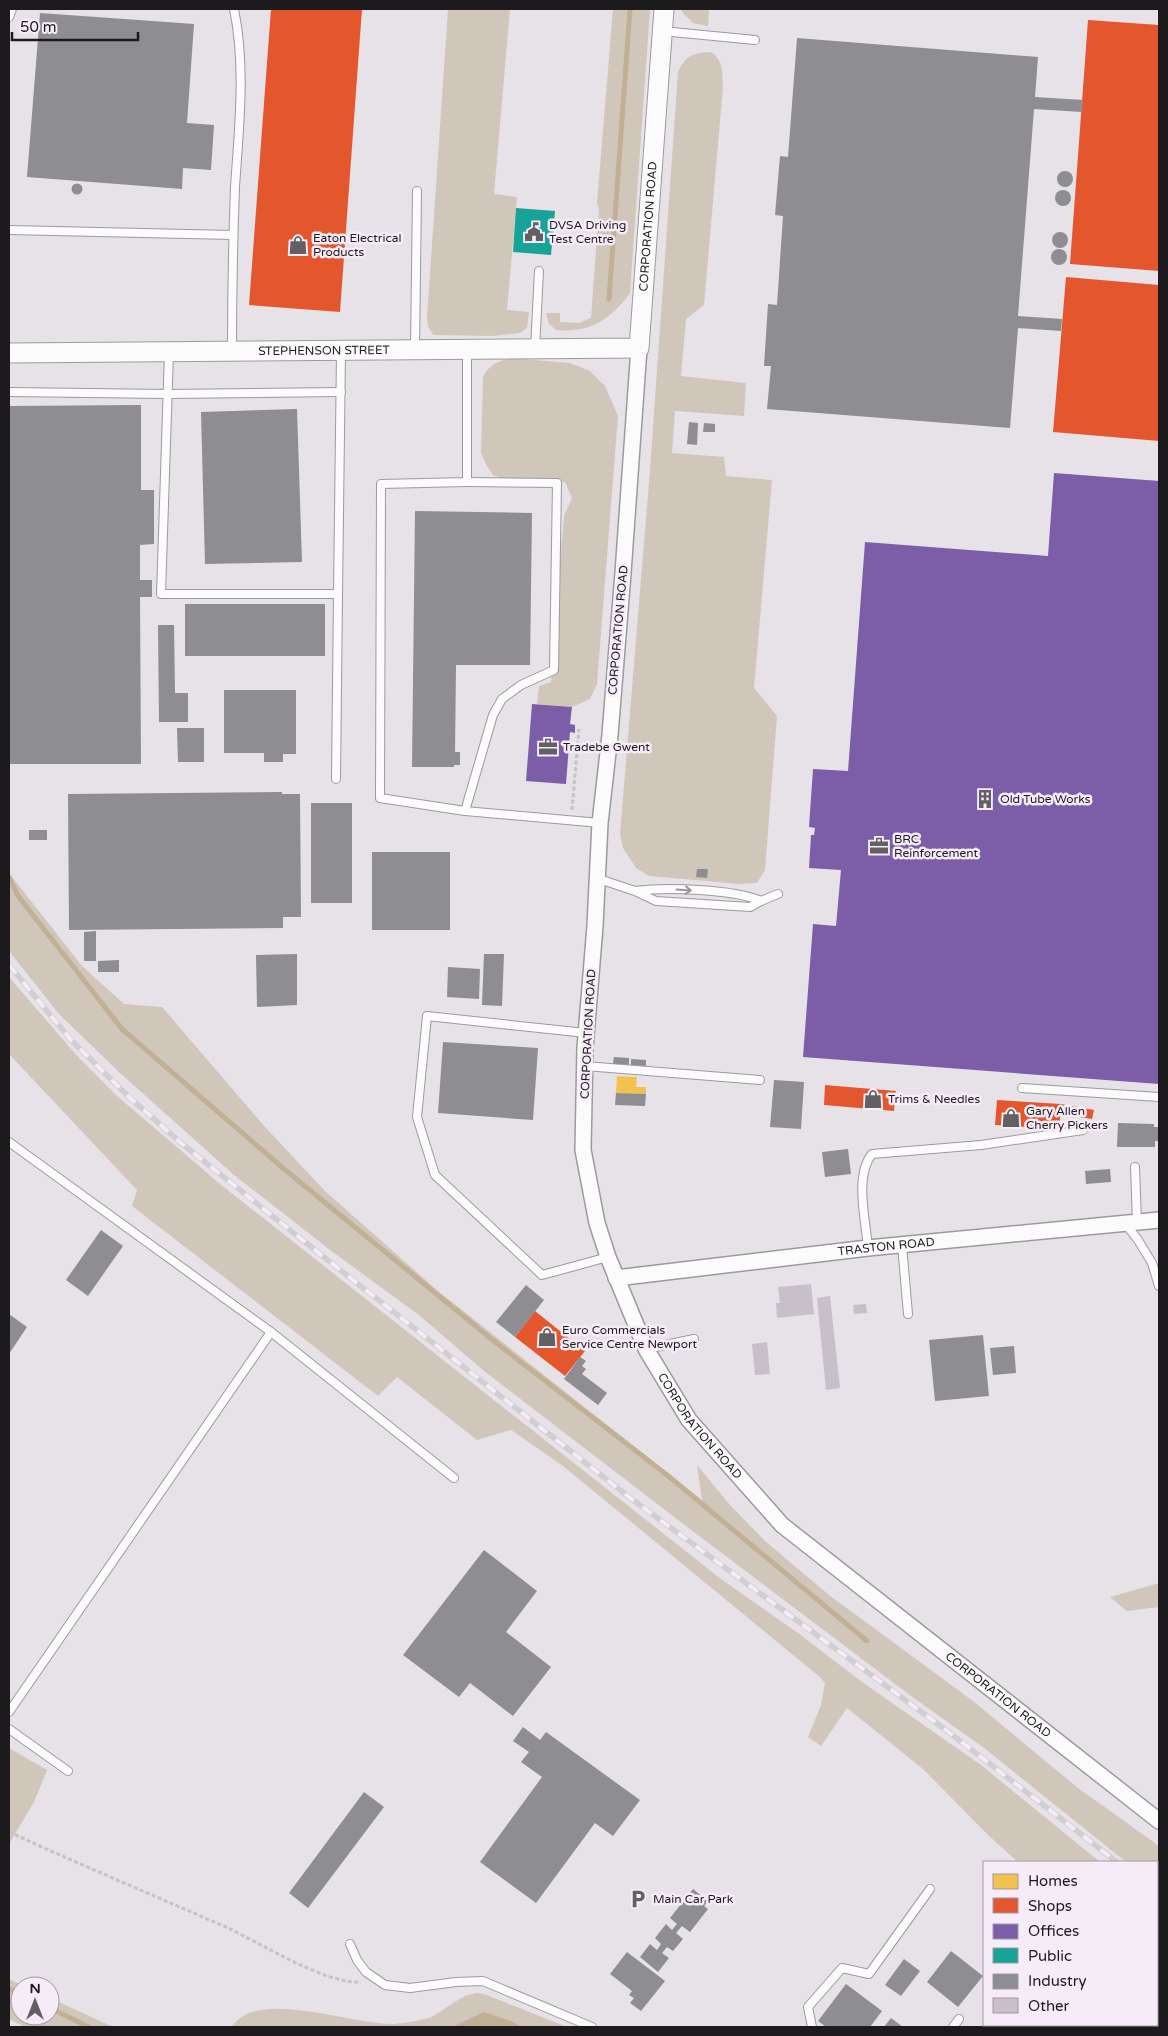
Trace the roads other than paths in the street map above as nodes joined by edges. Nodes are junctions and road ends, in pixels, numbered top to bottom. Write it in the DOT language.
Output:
graph roads {
  1 [pos="12,9"];
  2 [pos="234,9"];
  3 [pos="664,9"];
  4 [pos="9,17"];
  5 [pos="662,31"];
  6 [pos="755,40"];
  7 [pos="417,191"];
  8 [pos="9,230"];
  9 [pos="233,235"];
  10 [pos="540,270"];
  11 [pos="639,348"];
  12 [pos="535,349"];
  13 [pos="467,350"];
  14 [pos="415,351"];
  15 [pos="232,352"];
  16 [pos="341,352"];
  17 [pos="168,353"];
  18 [pos="9,354"];
  19 [pos="9,392"];
  20 [pos="340,392"];
  21 [pos="168,394"];
  22 [pos="467,482"];
  23 [pos="338,594"];
  24 [pos="336,779"];
  25 [pos="465,811"];
  26 [pos="600,823"];
  27 [pos="596,878"];
  28 [pos="635,891"];
  29 [pos="778,894"];
  30 [pos="761,901"];
  31 [pos="586,1033"];
  32 [pos="585,1066"];
  33 [pos="760,1080"];
  34 [pos="1022,1088"];
  35 [pos="1159,1097"];
  36 [pos="1083,1130"];
  37 [pos="9,1142"];
  38 [pos="1135,1168"];
  39 [pos="1159,1220"];
  40 [pos="1131,1222"];
  41 [pos="902,1245"];
  42 [pos="868,1248"];
  43 [pos="608,1257"];
  44 [pos="616,1278"];
  45 [pos="1159,1286"];
  46 [pos="908,1314"];
  47 [pos="271,1332"];
  48 [pos="694,1339"];
  49 [pos="646,1350"];
  50 [pos="454,1478"];
  51 [pos="9,1712"];
  52 [pos="9,1729"];
  53 [pos="68,1771"];
  54 [pos="1159,1821"];
  55 [pos="930,1889"];
  56 [pos="350,1944"];
  57 [pos="959,2019"];
  58 [pos="592,2027"];
  59 [pos="812,2027"];
  60 [pos="953,2027"];
  1 -- 4 [label="lane"];
  2 -- 9 [label="lane"];
  3 -- 5 [label="street, CORPORATION ROAD"];
  5 -- 6 [label="lane"];
  5 -- 11 [label="street, CORPORATION ROAD"];
  7 -- 14 [label="lane"];
  8 -- 9 [label="lane"];
  9 -- 15 [label="lane"];
  10 -- 12 [label="lane"];
  11 -- 12 [label="street, STEPHENSON STREET"];
  11 -- 26 [label="street, CORPORATION ROAD"];
  12 -- 13 [label="street, STEPHENSON STREET"];
  13 -- 14 [label="street, STEPHENSON STREET"];
  13 -- 22 [label="lane"];
  14 -- 16 [label="street, STEPHENSON STREET"];
  15 -- 16 [label="street, STEPHENSON STREET"];
  15 -- 17 [label="street, STEPHENSON STREET"];
  16 -- 20 [label="lane"];
  17 -- 18 [label="street, STEPHENSON STREET"];
  17 -- 21 [label="lane"];
  19 -- 21 [label="lane"];
  20 -- 21 [label="lane"];
  20 -- 23 [label="lane"];
  21 -- 23 [label="lane"];
  22 -- 25 [label="lane"];
  22 -- 25 [label="lane"];
  23 -- 24 [label="lane"];
  25 -- 26 [label="lane"];
  26 -- 27 [label="street, CORPORATION ROAD"];
  27 -- 28 [label="lane"];
  27 -- 31 [label="street, CORPORATION ROAD"];
  28 -- 30 [label="lane, one-way"];
  28 -- 30 [label="lane"];
  29 -- 30 [label="lane"];
  31 -- 32 [label="street, CORPORATION ROAD"];
  31 -- 43 [label="lane"];
  32 -- 33 [label="lane"];
  32 -- 43 [label="street, CORPORATION ROAD"];
  34 -- 35 [label="lane"];
  36 -- 42 [label="lane"];
  37 -- 47 [label="lane"];
  38 -- 40 [label="lane"];
  39 -- 40 [label="street, TRASTON ROAD"];
  40 -- 41 [label="street, TRASTON ROAD"];
  40 -- 45 [label="lane"];
  41 -- 42 [label="street, TRASTON ROAD"];
  41 -- 46 [label="lane"];
  42 -- 44 [label="street, TRASTON ROAD"];
  43 -- 44 [label="street, CORPORATION ROAD"];
  44 -- 49 [label="street, CORPORATION ROAD"];
  47 -- 50 [label="lane"];
  47 -- 51 [label="lane"];
  48 -- 49 [label="lane"];
  49 -- 54 [label="street, CORPORATION ROAD"];
  52 -- 53 [label="lane"];
  55 -- 59 [label="lane"];
  56 -- 58 [label="lane"];
  57 -- 60 [label="lane"];
}
